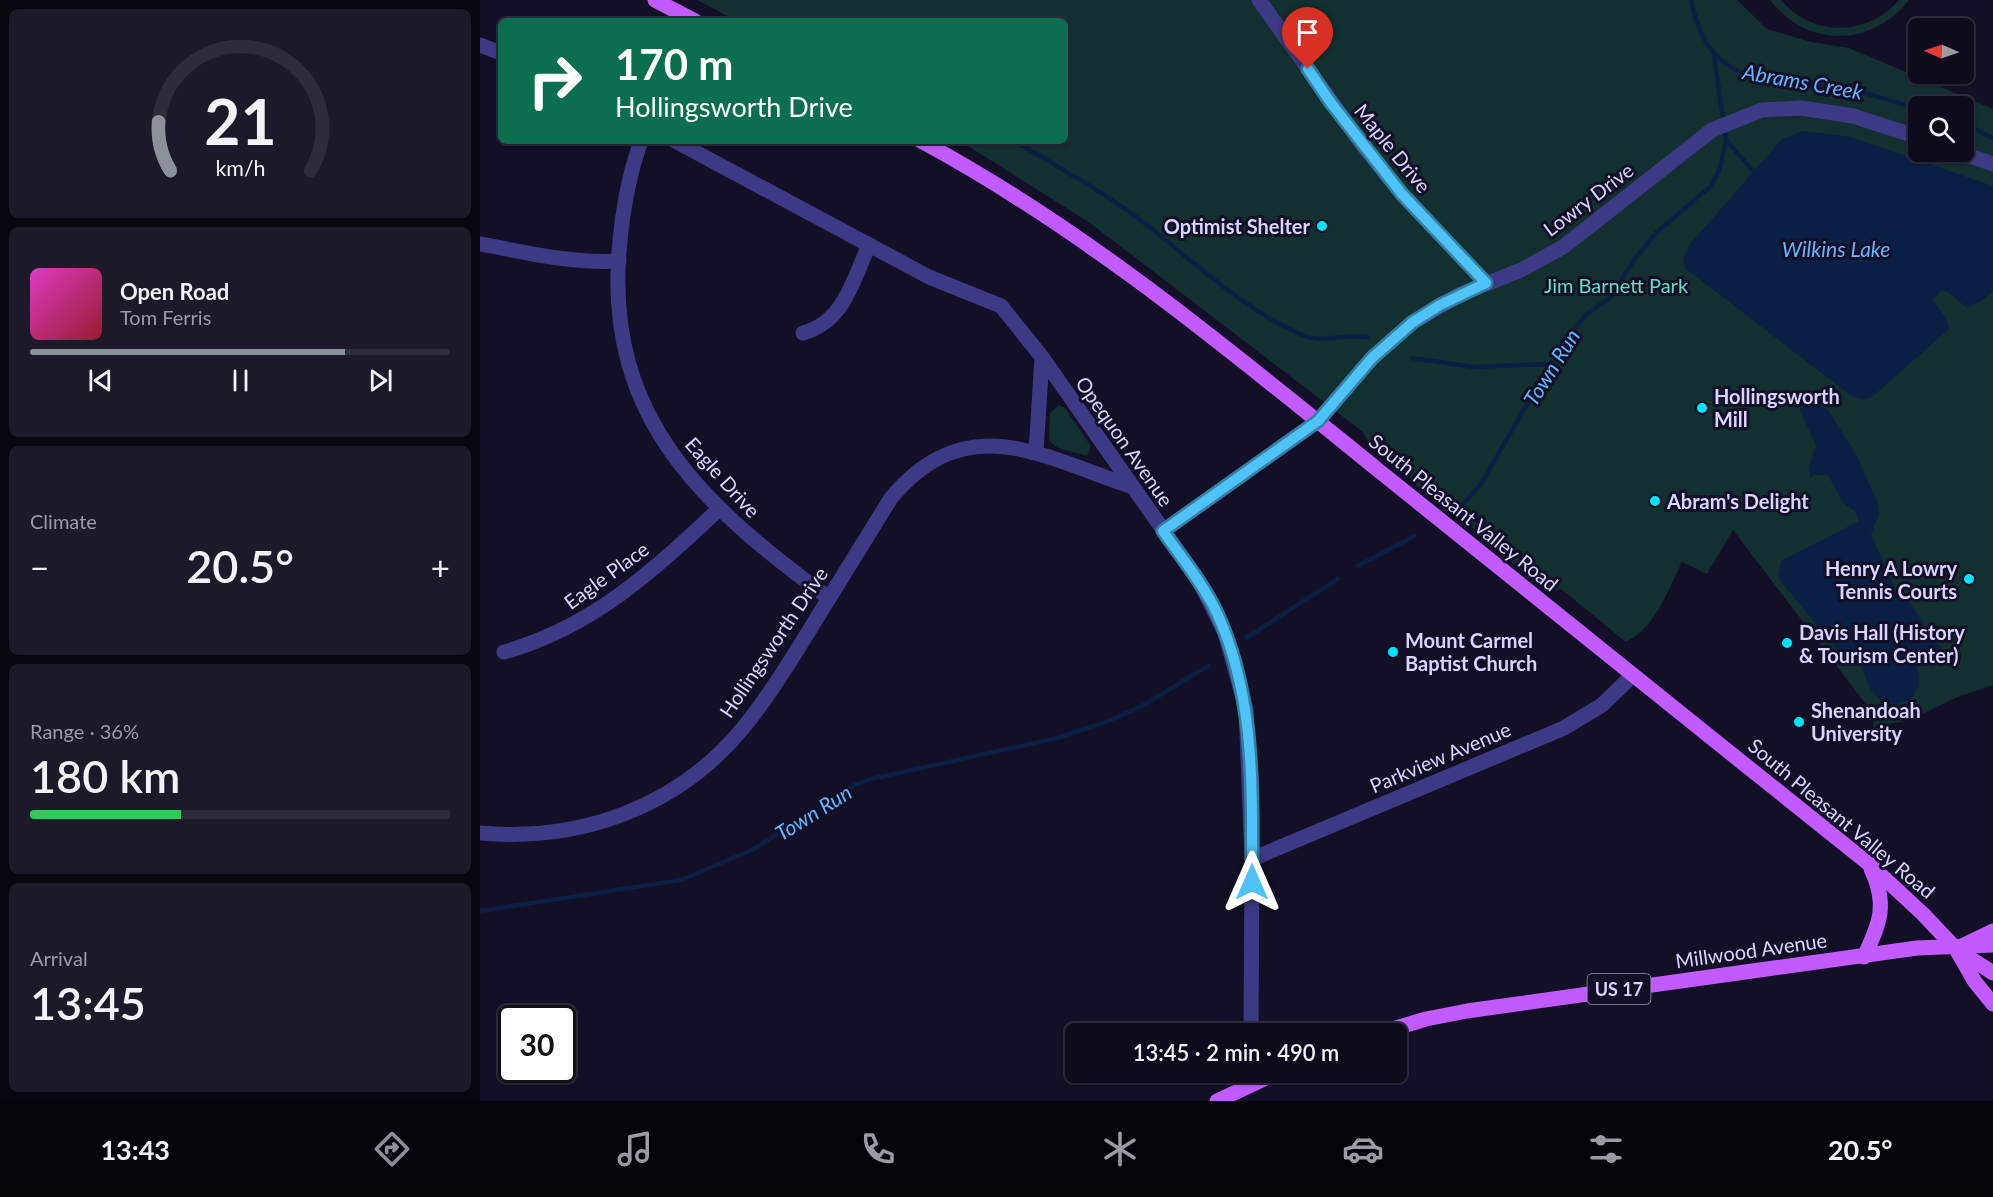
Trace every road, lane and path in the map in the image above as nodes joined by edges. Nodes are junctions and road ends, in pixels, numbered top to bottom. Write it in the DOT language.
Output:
graph roads {
  1 [pos="655,0"];
  2 [pos="1259,0"];
  3 [pos="689,18"];
  4 [pos="480,45"];
  5 [pos="498,52"];
  6 [pos="1908,134"];
  7 [pos="640,144"];
  8 [pos="681,144"];
  9 [pos="926,144"];
  10 [pos="1974,157"];
  11 [pos="1993,164"];
  12 [pos="480,244"];
  13 [pos="868,245"];
  14 [pos="619,261"];
  15 [pos="1486,283"];
  16 [pos="803,333"];
  17 [pos="1042,357"];
  18 [pos="1318,421"];
  19 [pos="1036,452"];
  20 [pos="1130,486"];
  21 [pos="719,509"];
  22 [pos="1163,531"];
  23 [pos="829,598"];
  24 [pos="504,652"];
  25 [pos="1633,675"];
  26 [pos="480,833"];
  27 [pos="1252,859"];
  28 [pos="1869,864"];
  29 [pos="1993,930"];
  30 [pos="1993,945"];
  31 [pos="1956,949"];
  32 [pos="1864,957"];
  33 [pos="1993,973"];
  34 [pos="1993,1004"];
  35 [pos="1251,1023"];
  36 [pos="1407,1025"];
  37 [pos="1243,1083"];
  38 [pos="1217,1101"];
  1 -- 3 [label="main road"];
  2 -- 15 [label="street, Maple Drive"];
  4 -- 5 [label="street"];
  6 -- 15 [label="street, Lowry Drive"];
  7 -- 14 [label="street, Eagle Drive"];
  8 -- 13 [label="street, Opequon Avenue"];
  9 -- 18 [label="main road, South Pleasant Valley Road"];
  10 -- 11 [label="street"];
  12 -- 14 [label="street"];
  13 -- 16 [label="street"];
  13 -- 17 [label="street, Opequon Avenue"];
  14 -- 21 [label="street, Eagle Drive"];
  15 -- 18 [label="street, Lowry Drive"];
  17 -- 19 [label="street"];
  17 -- 20 [label="street, Opequon Avenue"];
  18 -- 22 [label="street"];
  18 -- 25 [label="main road, South Pleasant Valley Road"];
  19 -- 20 [label="street, Hollingsworth Drive"];
  19 -- 23 [label="street, Hollingsworth Drive"];
  20 -- 22 [label="street, Opequon Avenue"];
  21 -- 23 [label="street, Eagle Drive"];
  21 -- 24 [label="street, Eagle Place"];
  22 -- 27 [label="street, Opequon Avenue"];
  23 -- 26 [label="street, Hollingsworth Drive"];
  25 -- 27 [label="street, Parkview Avenue"];
  25 -- 28 [label="main road, South Pleasant Valley Road"];
  27 -- 35 [label="street, Opequon Avenue"];
  28 -- 31 [label="main road, South Pleasant Valley Road"];
  28 -- 32 [label="main road"];
  29 -- 31 [label="main road, Millwood Avenue / US 17"];
  30 -- 31 [label="main road, Millwood Avenue / US 17"];
  31 -- 32 [label="main road, Millwood Avenue / US 17"];
  31 -- 33 [label="main road, South Pleasant Valley Road"];
  31 -- 34 [label="main road, South Pleasant Valley Road"];
  32 -- 36 [label="main road, Millwood Avenue / US 17"];
  37 -- 38 [label="main road"];
}
